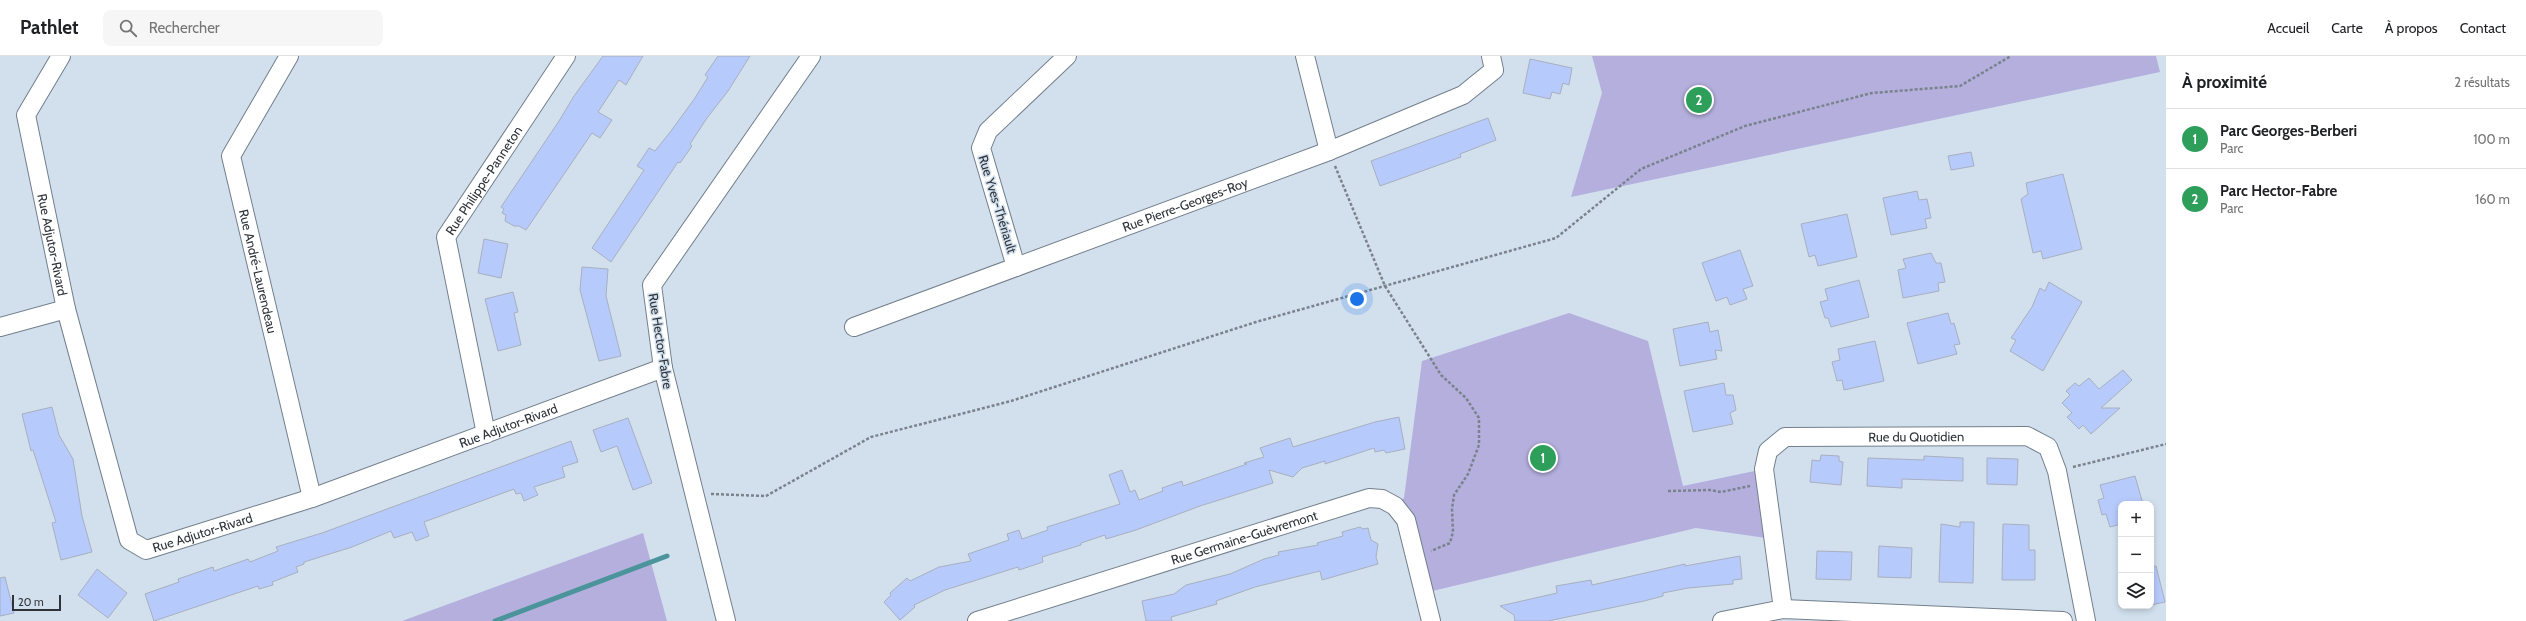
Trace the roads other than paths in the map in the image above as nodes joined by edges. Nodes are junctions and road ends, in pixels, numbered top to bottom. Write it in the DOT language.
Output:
graph roads {
  1 [pos="61,56"];
  2 [pos="289,56"];
  3 [pos="566,56"];
  4 [pos="811,56"];
  5 [pos="1067,56"];
  6 [pos="1305,56"];
  7 [pos="1491,56"];
  8 [pos="1329,151"];
  9 [pos="1016,267"];
  10 [pos="66,309"];
  11 [pos="0,327"];
  12 [pos="854,327"];
  13 [pos="663,368"];
  14 [pos="486,434"];
  15 [pos="312,498"];
  16 [pos="1783,609"];
  17 [pos="726,621"];
  18 [pos="977,621"];
  19 [pos="1432,621"];
  20 [pos="1722,621"];
  21 [pos="2063,621"];
  22 [pos="2086,621"];
  1 -- 10 [label="street, Rue Adjutor-Rivard"];
  2 -- 15 [label="street, Rue André-Laurendeau"];
  3 -- 14 [label="street, Rue Philippe-Panneton"];
  4 -- 13 [label="street, Rue Hector-Fabre"];
  5 -- 9 [label="street, Rue Yves-Thériault"];
  6 -- 8 [label="street"];
  7 -- 8 [label="street, Rue Pierre-Georges-Roy"];
  8 -- 9 [label="street, Rue Pierre-Georges-Roy"];
  9 -- 12 [label="street, Rue Pierre-Georges-Roy"];
  10 -- 11 [label="street"];
  10 -- 15 [label="street, Rue Adjutor-Rivard"];
  13 -- 14 [label="street, Rue Adjutor-Rivard"];
  13 -- 17 [label="street, Rue Hector-Fabre"];
  14 -- 15 [label="street, Rue Adjutor-Rivard"];
  16 -- 20 [label="street"];
  16 -- 21 [label="street"];
  16 -- 22 [label="street, Rue du Quotidien"];
  18 -- 19 [label="street, Rue Germaine-Guèvremont"];
}
